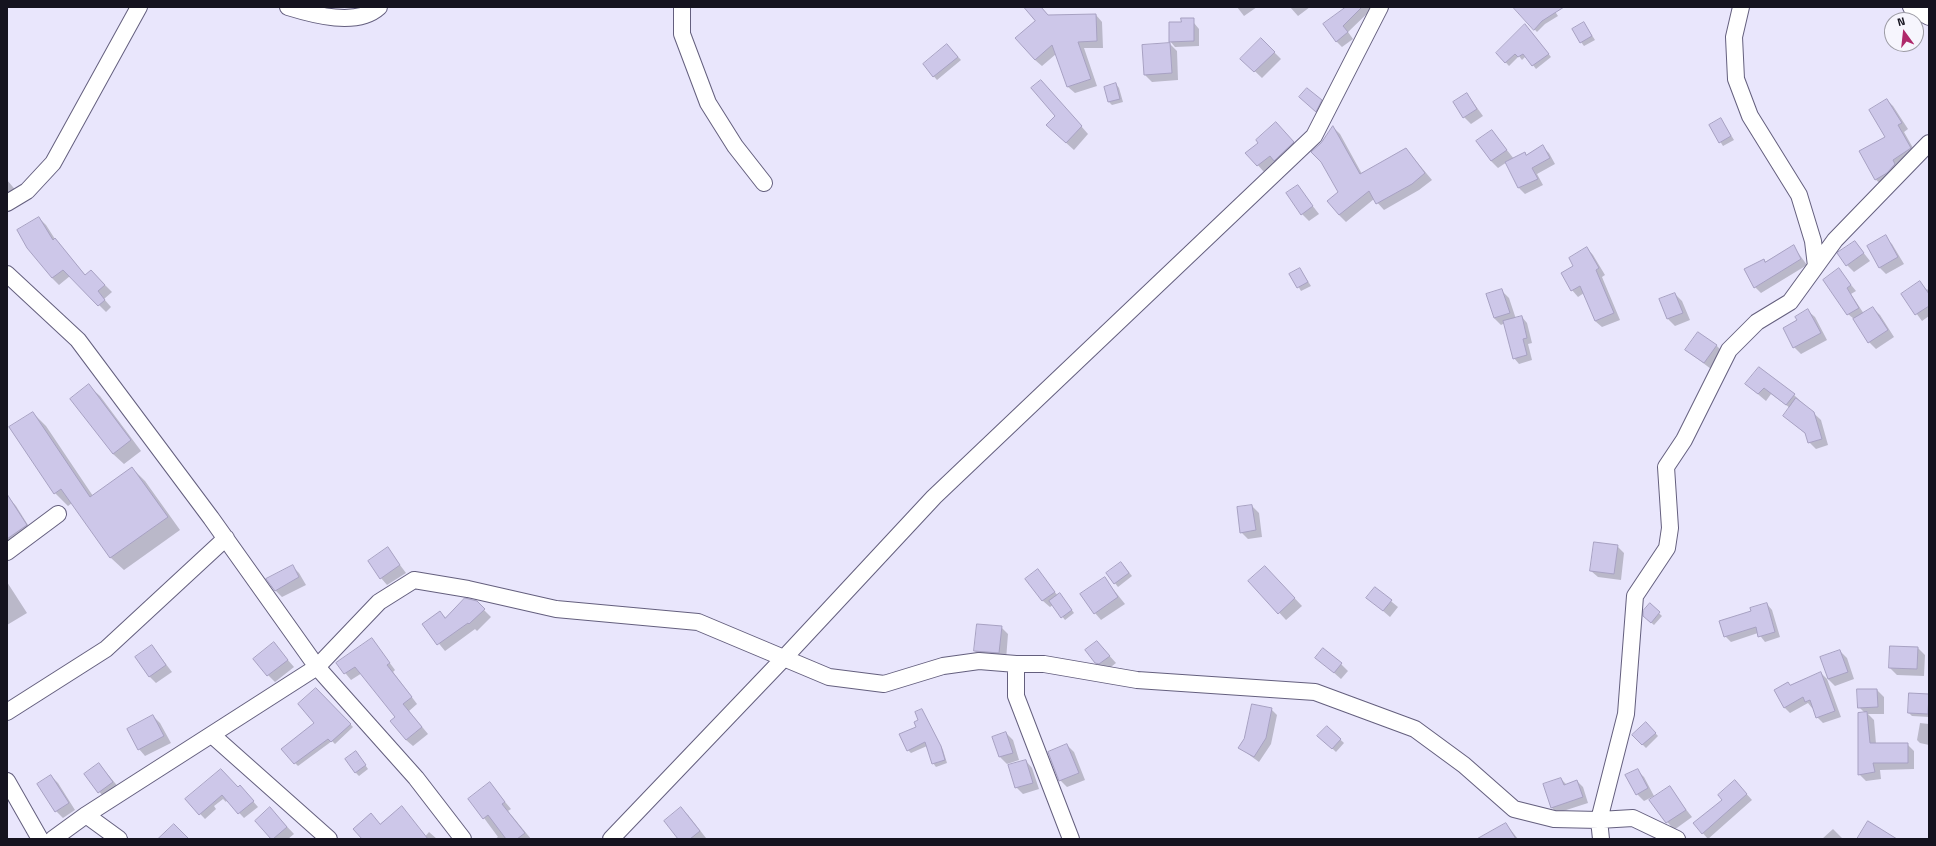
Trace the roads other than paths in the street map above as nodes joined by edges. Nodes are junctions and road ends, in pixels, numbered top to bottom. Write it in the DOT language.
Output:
graph roads {
  1 [pos="139,7"];
  2 [pos="288,7"];
  3 [pos="379,7"];
  4 [pos="682,7"];
  5 [pos="1380,7"];
  6 [pos="1740,7"];
  7 [pos="1911,7"];
  8 [pos="1929,18"];
  9 [pos="1929,143"];
  10 [pos="764,183"];
  11 [pos="7,202"];
  12 [pos="1816,266"];
  13 [pos="7,274"];
  14 [pos="58,514"];
  15 [pos="226,538"];
  16 [pos="7,552"];
  17 [pos="785,657"];
  18 [pos="1016,664"];
  19 [pos="317,667"];
  20 [pos="7,712"];
  21 [pos="212,735"];
  22 [pos="7,781"];
  23 [pos="86,815"];
  24 [pos="1599,820"];
  25 [pos="40,839"];
  26 [pos="53,839"];
  27 [pos="119,839"];
  28 [pos="329,839"];
  29 [pos="463,839"];
  30 [pos="611,839"];
  31 [pos="1071,839"];
  32 [pos="1601,839"];
  33 [pos="1677,839"];
  1 -- 11 [label="street"];
  2 -- 3 [label="street"];
  4 -- 10 [label="street"];
  5 -- 17 [label="street"];
  6 -- 12 [label="street"];
  7 -- 8 [label="street"];
  9 -- 12 [label="street"];
  12 -- 24 [label="street"];
  13 -- 15 [label="street"];
  14 -- 16 [label="street"];
  15 -- 19 [label="street"];
  15 -- 20 [label="street"];
  17 -- 18 [label="street"];
  17 -- 19 [label="street"];
  17 -- 30 [label="street"];
  18 -- 24 [label="street"];
  18 -- 31 [label="street"];
  19 -- 21 [label="street"];
  19 -- 29 [label="street"];
  21 -- 23 [label="street"];
  21 -- 28 [label="street"];
  22 -- 25 [label="street"];
  23 -- 26 [label="street"];
  23 -- 27 [label="street"];
  24 -- 32 [label="street"];
  24 -- 33 [label="street"];
}
